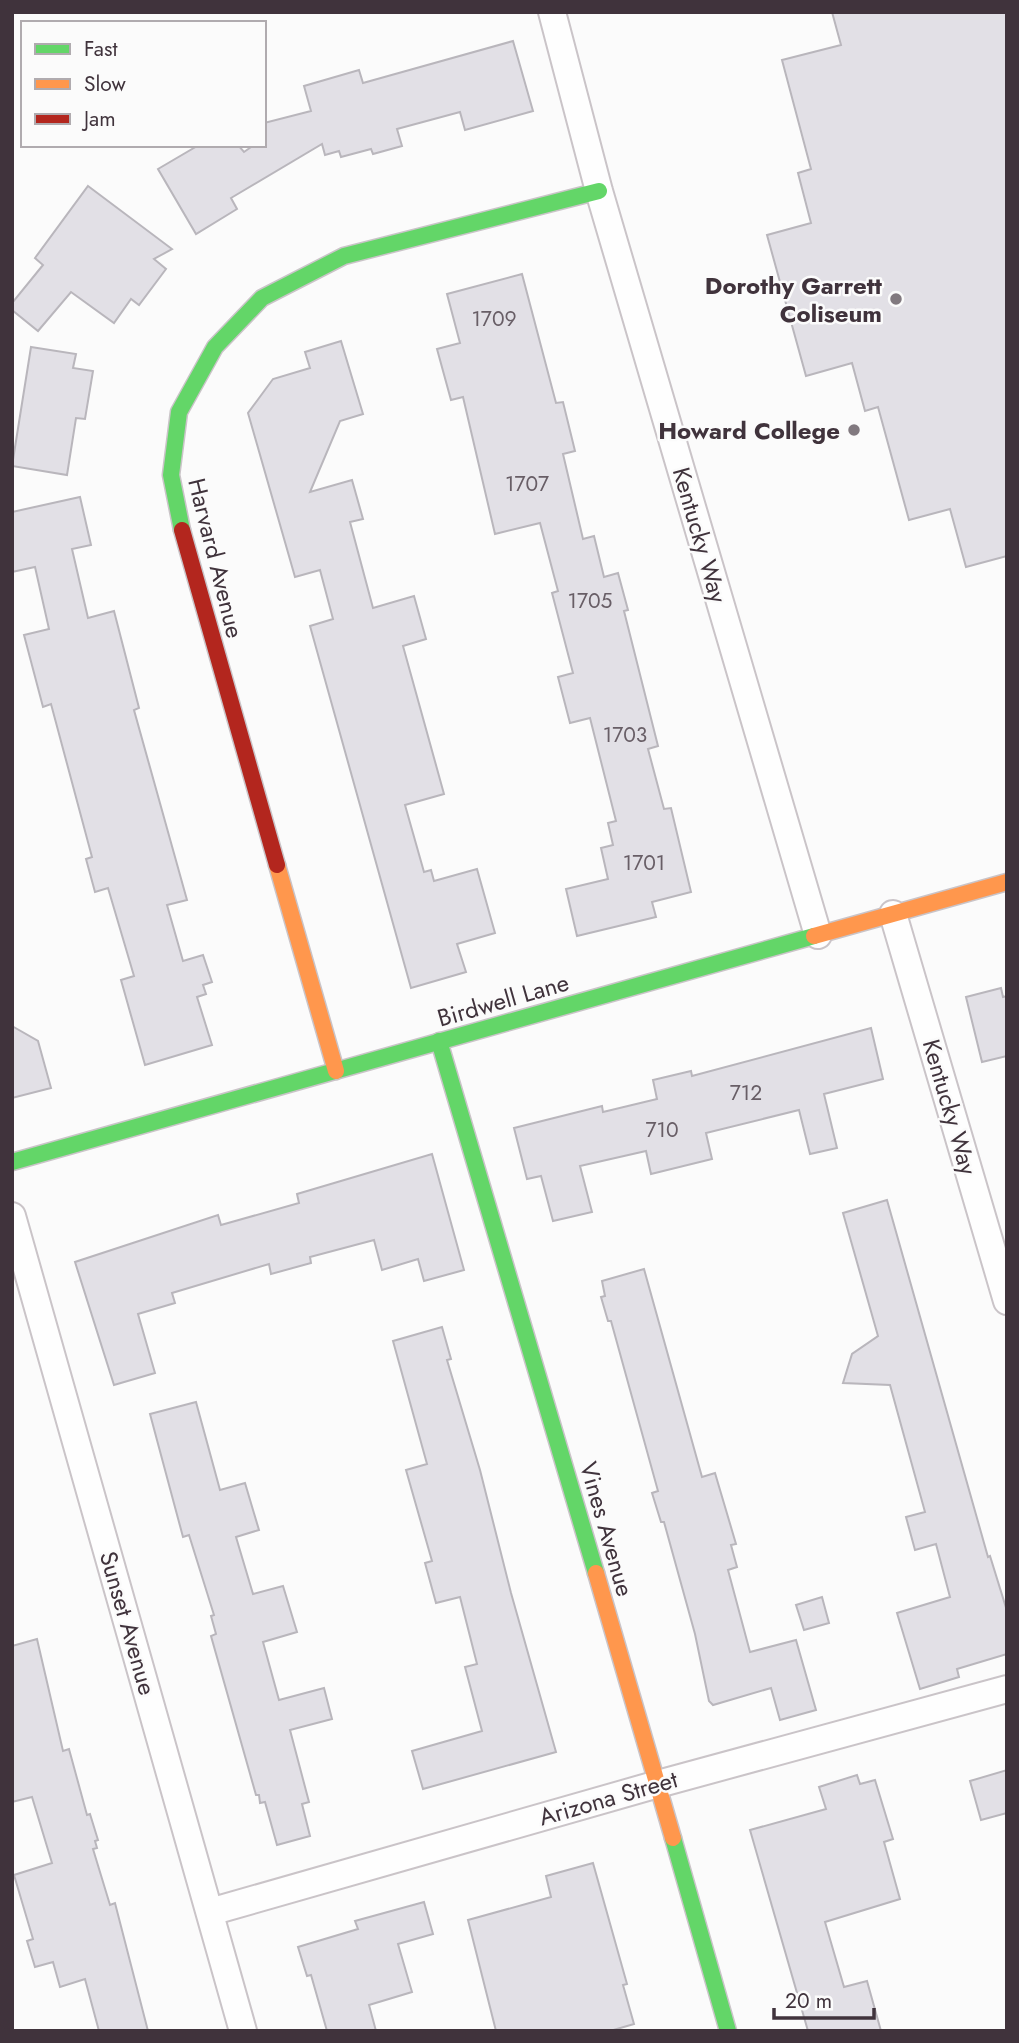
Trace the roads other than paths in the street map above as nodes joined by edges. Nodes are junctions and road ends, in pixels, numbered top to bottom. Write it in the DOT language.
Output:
graph roads {
  1 [pos="552,12"];
  2 [pos="599,191"];
  3 [pos="1007,882"];
  4 [pos="893,914"];
  5 [pos="818,935"];
  6 [pos="439,1041"];
  7 [pos="336,1071"];
  8 [pos="12,1162"];
  9 [pos="12,1216"];
  10 [pos="1007,1301"];
  11 [pos="1007,1689"];
  12 [pos="658,1784"];
  13 [pos="210,1912"];
  14 [pos="243,2031"];
  15 [pos="728,2031"];
  1 -- 2 [label="street, Kentucky Way"];
  2 -- 5 [label="street, Kentucky Way"];
  2 -- 7 [label="street, Harvard Avenue"];
  3 -- 4 [label="street, Birdwell Lane"];
  4 -- 5 [label="street, Birdwell Lane"];
  4 -- 10 [label="street, Kentucky Way"];
  5 -- 6 [label="street, Birdwell Lane"];
  6 -- 7 [label="street, Birdwell Lane"];
  6 -- 12 [label="street, Vines Avenue"];
  7 -- 8 [label="street, Birdwell Lane"];
  9 -- 13 [label="street, Sunset Avenue"];
  11 -- 12 [label="street, Arizona Street"];
  12 -- 13 [label="street, Arizona Street"];
  12 -- 15 [label="street, Vines Avenue"];
  13 -- 14 [label="street, Sunset Avenue"];
}
